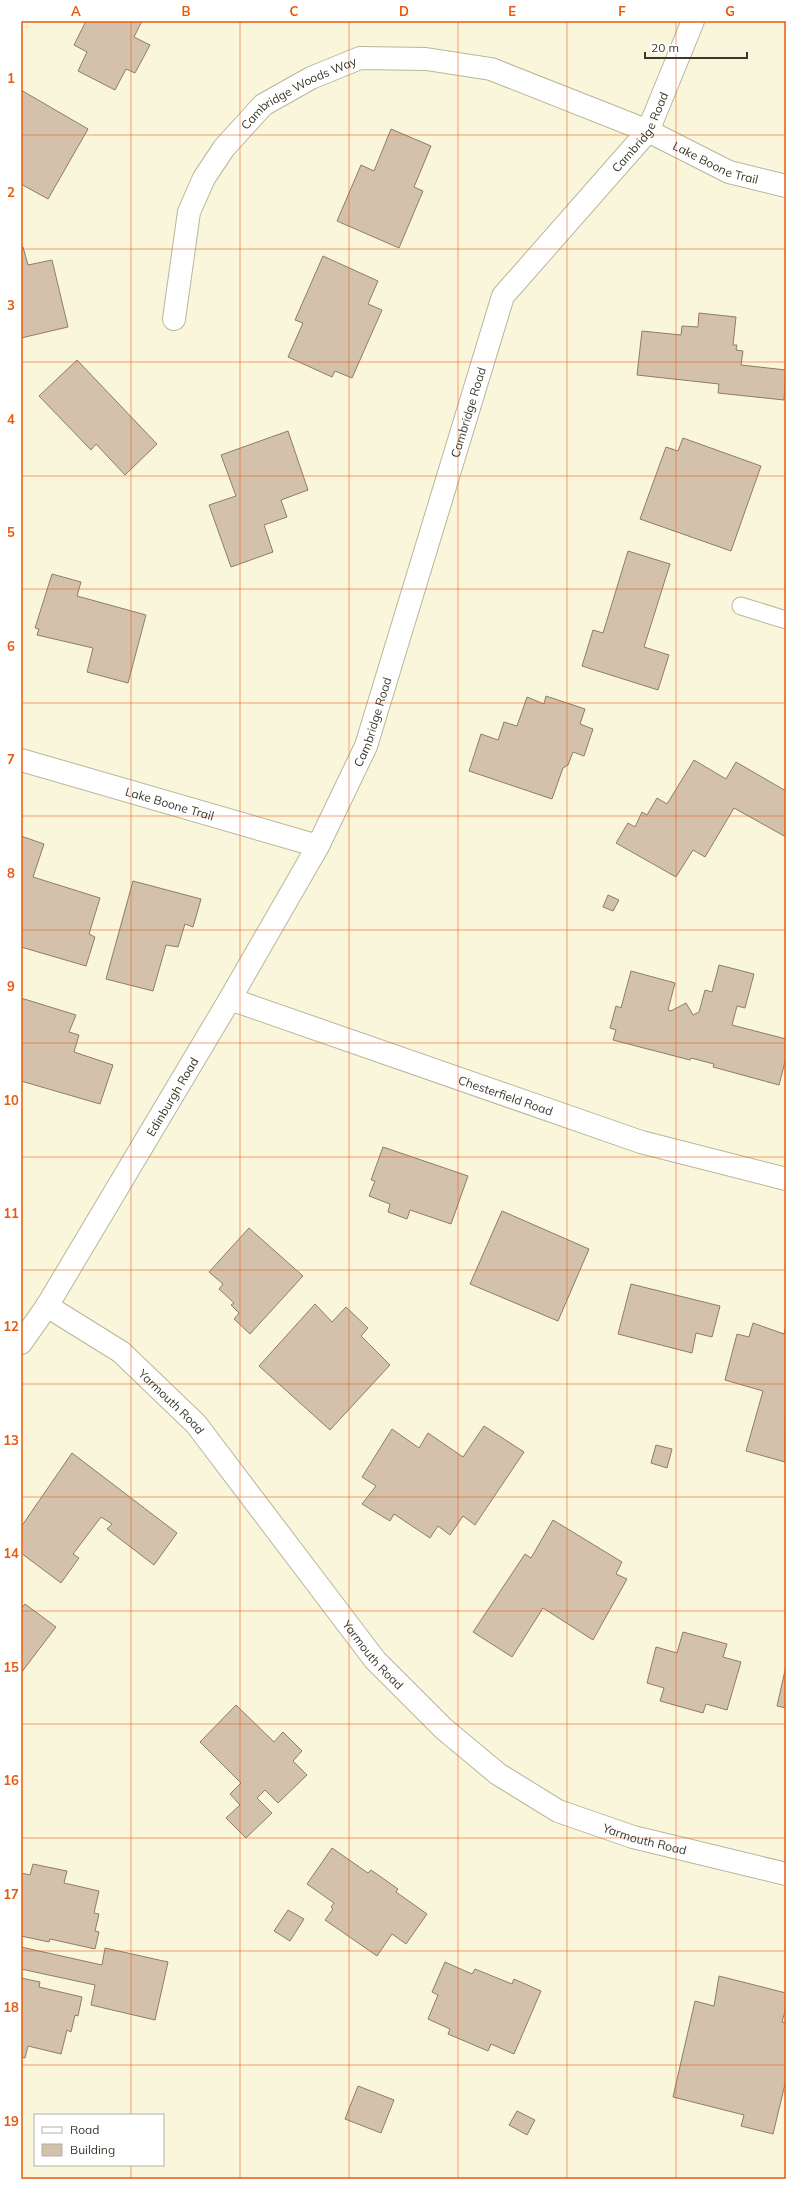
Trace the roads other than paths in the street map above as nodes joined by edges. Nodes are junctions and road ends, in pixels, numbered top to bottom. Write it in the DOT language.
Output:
graph roads {
  1 [pos="693,21"];
  2 [pos="648,131"];
  3 [pos="786,186"];
  4 [pos="174,319"];
  5 [pos="740,606"];
  6 [pos="786,620"];
  7 [pos="21,760"];
  8 [pos="318,846"];
  9 [pos="230,1000"];
  10 [pos="786,1179"];
  11 [pos="47,1306"];
  12 [pos="21,1343"];
  13 [pos="786,1874"];
  1 -- 2 [label="street, Cambridge Road"];
  2 -- 3 [label="street, Lake Boone Trail"];
  2 -- 4 [label="street, Cambridge Woods Way"];
  2 -- 8 [label="street, Cambridge Road"];
  5 -- 6 [label="lane"];
  7 -- 8 [label="street, Lake Boone Trail"];
  8 -- 9 [label="street, Edinburgh Road"];
  9 -- 10 [label="street, Chesterfield Road"];
  9 -- 11 [label="street, Edinburgh Road"];
  11 -- 12 [label="street, Edinburgh Road"];
  11 -- 13 [label="street, Yarmouth Road"];
}
